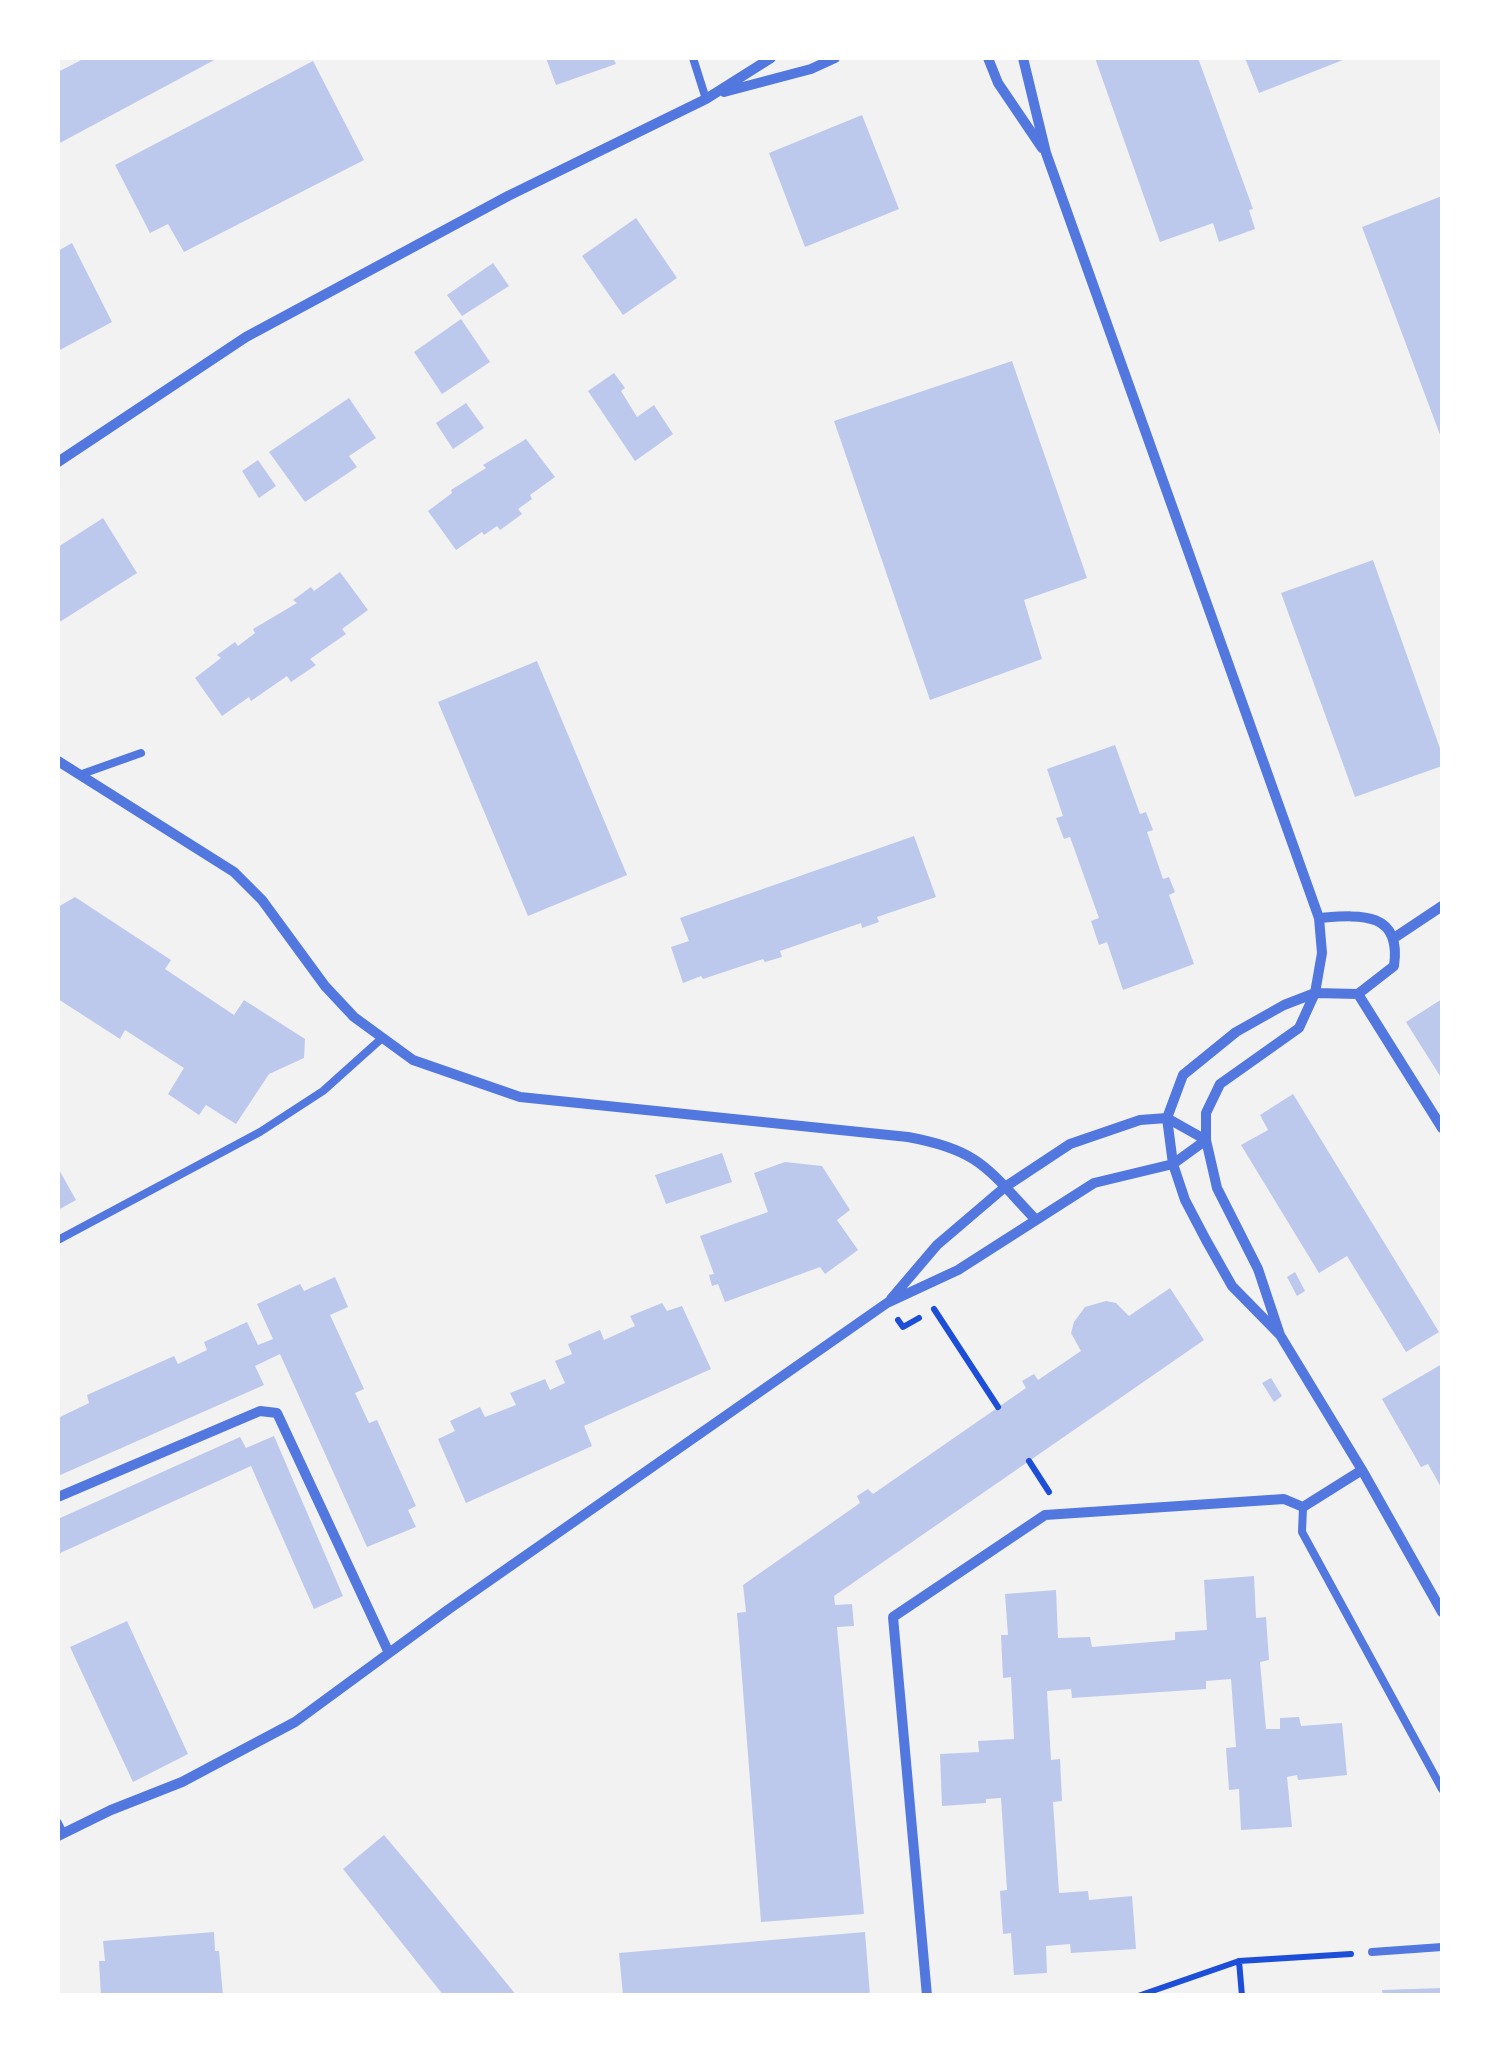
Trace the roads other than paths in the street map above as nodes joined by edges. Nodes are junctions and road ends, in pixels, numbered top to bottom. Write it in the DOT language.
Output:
graph roads {
  1 [pos="693,58"];
  2 [pos="770,58"];
  3 [pos="835,58"];
  4 [pos="988,58"];
  5 [pos="1023,58"];
  6 [pos="709,97"];
  7 [pos="1046,153"];
  8 [pos="58,462"];
  9 [pos="141,753"];
  10 [pos="58,761"];
  11 [pos="82,774"];
  12 [pos="1442,906"];
  13 [pos="1319,918"];
  14 [pos="1394,938"];
  15 [pos="1315,993"];
  16 [pos="1358,994"];
  17 [pos="381,1040"];
  18 [pos="1167,1118"];
  19 [pos="1442,1128"];
  20 [pos="1206,1140"];
  21 [pos="1174,1164"];
  22 [pos="1005,1187"];
  23 [pos="1035,1219"];
  24 [pos="58,1240"];
  25 [pos="887,1303"];
  26 [pos="1280,1335"];
  27 [pos="1362,1470"];
  28 [pos="58,1496"];
  29 [pos="1304,1507"];
  30 [pos="1442,1612"];
  31 [pos="389,1653"];
  32 [pos="1442,1789"];
  33 [pos="59,1831"];
  34 [pos="1442,1947"];
  35 [pos="1372,1952"];
  36 [pos="928,1996"];
  1 -- 6 [label="lane"];
  2 -- 6 [label="street"];
  3 -- 6 [label="street"];
  4 -- 7 [label="street"];
  5 -- 7 [label="street"];
  6 -- 8 [label="street"];
  7 -- 13 [label="street"];
  9 -- 11 [label="lane"];
  10 -- 11 [label="street"];
  11 -- 17 [label="street"];
  12 -- 14 [label="street"];
  13 -- 14 [label="street"];
  13 -- 15 [label="street"];
  14 -- 16 [label="street"];
  15 -- 16 [label="street"];
  15 -- 18 [label="street"];
  15 -- 20 [label="street"];
  16 -- 19 [label="street"];
  17 -- 22 [label="street"];
  17 -- 24 [label="lane"];
  18 -- 20 [label="street"];
  18 -- 21 [label="street"];
  18 -- 22 [label="street"];
  20 -- 21 [label="street"];
  20 -- 26 [label="street"];
  21 -- 23 [label="street"];
  21 -- 26 [label="street"];
  22 -- 23 [label="street"];
  22 -- 25 [label="street"];
  23 -- 25 [label="street"];
  25 -- 31 [label="street"];
  26 -- 27 [label="street"];
  27 -- 29 [label="street"];
  27 -- 30 [label="street"];
  28 -- 31 [label="street"];
  29 -- 32 [label="lane"];
  29 -- 36 [label="street"];
  31 -- 33 [label="street"];
  34 -- 35 [label="lane"];
}
